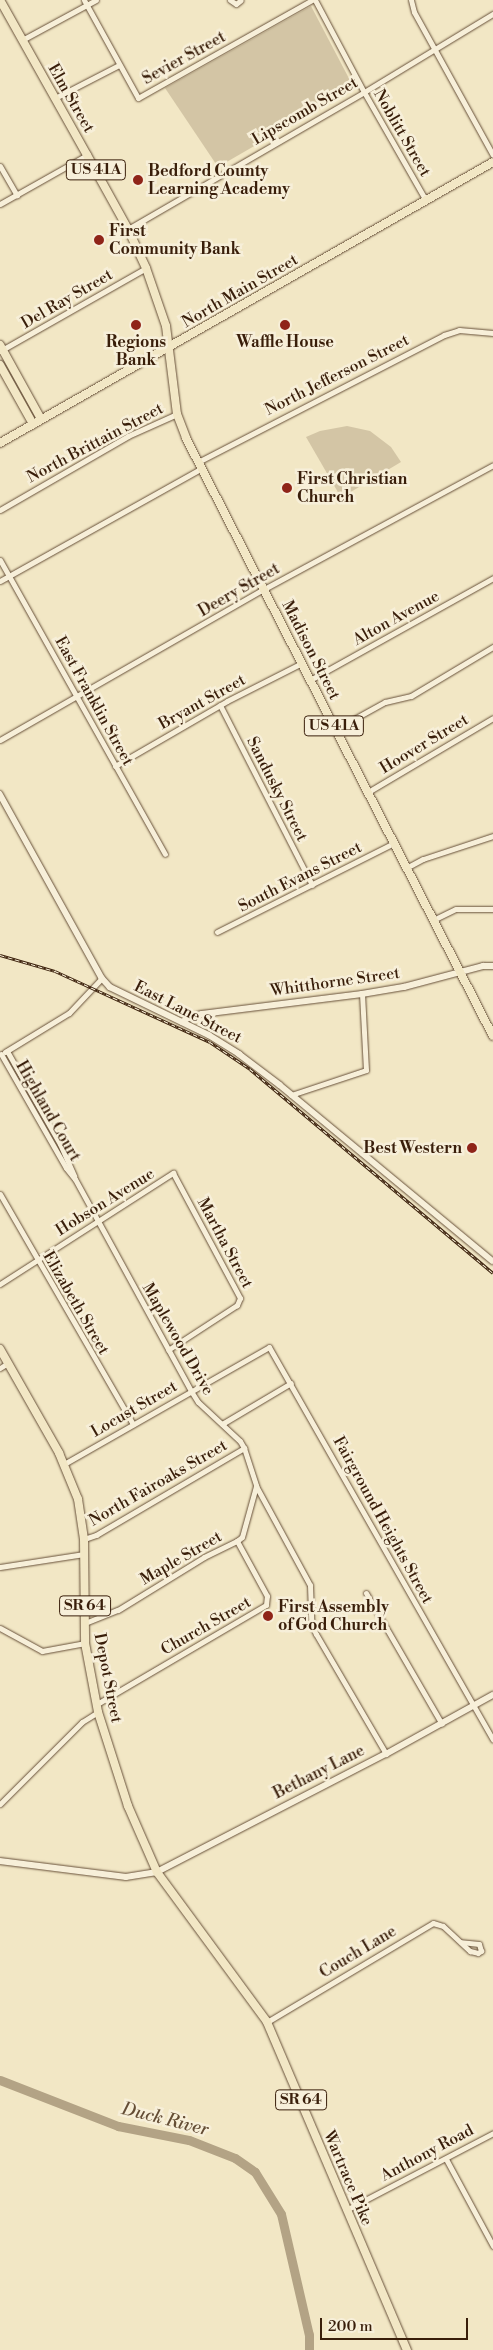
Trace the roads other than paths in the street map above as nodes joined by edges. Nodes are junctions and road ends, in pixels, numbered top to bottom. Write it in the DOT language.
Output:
graph roads {
  1 [pos="0,0"];
  2 [pos="96,0"];
  3 [pos="230,0"];
  4 [pos="241,0"];
  5 [pos="313,0"];
  6 [pos="411,0"];
  7 [pos="85,3"];
  8 [pos="493,14"];
  9 [pos="22,40"];
  10 [pos="433,48"];
  11 [pos="120,64"];
  12 [pos="364,92"];
  13 [pos="55,98"];
  14 [pos="87,154"];
  15 [pos="493,155"];
  16 [pos="0,166"];
  17 [pos="492,166"];
  18 [pos="17,194"];
  19 [pos="425,199"];
  20 [pos="0,204"];
  21 [pos="128,229"];
  22 [pos="146,268"];
  23 [pos="493,333"];
  24 [pos="1,349"];
  25 [pos="167,349"];
  26 [pos="0,365"];
  27 [pos="176,414"];
  28 [pos="42,419"];
  29 [pos="33,424"];
  30 [pos="0,443"];
  31 [pos="493,464"];
  32 [pos="200,465"];
  33 [pos="0,510"];
  34 [pos="0,560"];
  35 [pos="9,576"];
  36 [pos="493,578"];
  37 [pos="0,581"];
  38 [pos="264,589"];
  39 [pos="493,647"];
  40 [pos="302,663"];
  41 [pos="310,680"];
  42 [pos="78,696"];
  43 [pos="220,705"];
  44 [pos="493,718"];
  45 [pos="336,730"];
  46 [pos="0,740"];
  47 [pos="115,766"];
  48 [pos="368,792"];
  49 [pos="0,794"];
  50 [pos="493,836"];
  51 [pos="394,843"];
  52 [pos="165,854"];
  53 [pos="406,868"];
  54 [pos="312,885"];
  55 [pos="493,909"];
  56 [pos="434,920"];
  57 [pos="217,932"];
  58 [pos="493,966"];
  59 [pos="460,972"];
  60 [pos="102,978"];
  61 [pos="362,994"];
  62 [pos="182,1022"];
  63 [pos="493,1036"];
  64 [pos="7,1051"];
  65 [pos="0,1054"];
  66 [pos="292,1095"];
  67 [pos="173,1174"];
  68 [pos="75,1179"];
  69 [pos="0,1194"];
  70 [pos="98,1221"];
  71 [pos="36,1260"];
  72 [pos="493,1261"];
  73 [pos="0,1284"];
  74 [pos="270,1347"];
  75 [pos="0,1349"];
  76 [pos="168,1350"];
  77 [pos="8,1363"];
  78 [pos="0,1368"];
  79 [pos="290,1382"];
  80 [pos="191,1391"];
  81 [pos="133,1424"];
  82 [pos="222,1424"];
  83 [pos="244,1448"];
  84 [pos="64,1464"];
  85 [pos="256,1486"];
  86 [pos="84,1539"];
  87 [pos="237,1541"];
  88 [pos="84,1554"];
  89 [pos="0,1567"];
  90 [pos="366,1593"];
  91 [pos="85,1623"];
  92 [pos="0,1628"];
  93 [pos="85,1643"];
  94 [pos="493,1695"];
  95 [pos="473,1706"];
  96 [pos="98,1708"];
  97 [pos="442,1724"];
  98 [pos="493,1740"];
  99 [pos="386,1754"];
  100 [pos="0,1804"];
  101 [pos="0,1861"];
  102 [pos="157,1872"];
  103 [pos="462,1942"];
  104 [pos="267,2022"];
  105 [pos="493,2133"];
  106 [pos="446,2159"];
  107 [pos="346,2210"];
  108 [pos="493,2246"];
  109 [pos="407,2350"];
  1 -- 9 [label="main road, Elm Street / US 41A"];
  2 -- 7 [label="street"];
  3 -- 4 [label="street"];
  5 -- 11 [label="street, Sevier Street"];
  5 -- 12 [label="street, Noblitt Street"];
  6 -- 10 [label="street"];
  7 -- 9 [label="street"];
  7 -- 11 [label="street"];
  8 -- 10 [label="street, Lipscomb Street"];
  9 -- 13 [label="main road, Elm Street / US 41A"];
  10 -- 12 [label="street, Lipscomb Street"];
  10 -- 15 [label="street"];
  11 -- 13 [label="street, Sevier Street"];
  12 -- 19 [label="street, Noblitt Street"];
  12 -- 21 [label="street, Lipscomb Street"];
  13 -- 14 [label="main road, Elm Street / US 41A"];
  14 -- 18 [label="street"];
  14 -- 21 [label="main road, Elm Street / US 41A"];
  16 -- 18 [label="street"];
  17 -- 19 [label="main road, North Main Street"];
  18 -- 20 [label="street"];
  19 -- 25 [label="main road, North Main Street"];
  21 -- 22 [label="main road, Elm Street / US 41A"];
  22 -- 24 [label="street, Del Ray Street"];
  22 -- 25 [label="main road, Elm Street / US 41A"];
  23 -- 32 [label="street, North Jefferson Street"];
  24 -- 28 [label="main road"];
  25 -- 27 [label="main road, Madison Street / US 41A"];
  25 -- 28 [label="main road, North Main Street"];
  26 -- 29 [label="main road"];
  27 -- 32 [label="main road, Madison Street / US 41A"];
  27 -- 33 [label="street, North Brittain Street"];
  28 -- 29 [label="main road, North Main Street"];
  29 -- 30 [label="main road, North Main Street"];
  31 -- 38 [label="street, Deery Street"];
  32 -- 35 [label="street, North Jefferson Street"];
  32 -- 38 [label="main road, Madison Street / US 41A"];
  34 -- 35 [label="street, East Franklin Street"];
  35 -- 37 [label="street, North Jefferson Street"];
  35 -- 42 [label="street, East Franklin Street"];
  36 -- 41 [label="street, Alton Avenue"];
  38 -- 40 [label="main road, Madison Street / US 41A"];
  38 -- 42 [label="street, Deery Street"];
  39 -- 45 [label="street"];
  40 -- 41 [label="main road, Madison Street / US 41A"];
  40 -- 43 [label="street, Bryant Street"];
  41 -- 45 [label="main road, Madison Street / US 41A"];
  42 -- 46 [label="street, Deery Street"];
  42 -- 47 [label="street, East Franklin Street"];
  43 -- 47 [label="street, Bryant Street"];
  43 -- 54 [label="street, Sandusky Street"];
  44 -- 48 [label="street, Hoover Street"];
  45 -- 48 [label="main road, Madison Street / US 41A"];
  47 -- 52 [label="street, East Franklin Street"];
  48 -- 51 [label="main road, Madison Street / US 41A"];
  49 -- 60 [label="street, East Lane Street"];
  50 -- 53 [label="street"];
  51 -- 53 [label="main road, Madison Street / US 41A"];
  51 -- 54 [label="street, South Evans Street"];
  53 -- 56 [label="main road, Madison Street / US 41A"];
  54 -- 57 [label="street, South Evans Street"];
  55 -- 56 [label="street"];
  56 -- 59 [label="main road, Madison Street / US 41A"];
  58 -- 59 [label="street, Whitthorne Street"];
  59 -- 61 [label="street, Whitthorne Street"];
  59 -- 63 [label="main road, Madison Street / US 41A"];
  60 -- 62 [label="street, East Lane Street"];
  60 -- 64 [label="street"];
  61 -- 62 [label="street, Whitthorne Street"];
  61 -- 66 [label="street"];
  62 -- 66 [label="street, East Lane Street"];
  64 -- 65 [label="street"];
  64 -- 68 [label="street, Highland Court"];
  65 -- 68 [label="street, Highland Court"];
  66 -- 72 [label="street, East Lane Street"];
  67 -- 70 [label="street, Hobson Avenue"];
  67 -- 76 [label="street, Martha Street"];
  68 -- 70 [label="street, Highland Court"];
  69 -- 71 [label="street, Elizabeth Street"];
  70 -- 71 [label="street, Hobson Avenue"];
  70 -- 76 [label="street, Maplewood Drive"];
  71 -- 73 [label="street, Hobson Avenue"];
  71 -- 81 [label="street, Elizabeth Street"];
  74 -- 79 [label="street, Fairground Heights Street"];
  74 -- 80 [label="street, Locust Street"];
  75 -- 77 [label="main road, Depot Street / SR 64"];
  76 -- 80 [label="street, Maplewood Drive"];
  77 -- 78 [label="street"];
  77 -- 84 [label="main road, Depot Street / SR 64"];
  79 -- 82 [label="street"];
  79 -- 95 [label="street, Fairground Heights Street"];
  80 -- 81 [label="street, Locust Street"];
  80 -- 82 [label="street, Maplewood Drive"];
  81 -- 84 [label="street, Locust Street"];
  82 -- 83 [label="street, Maplewood Drive"];
  83 -- 85 [label="street, Maplewood Drive"];
  83 -- 86 [label="street, North Fairoaks Street"];
  84 -- 86 [label="main road, Depot Street / SR 64"];
  85 -- 87 [label="street, Maple Street"];
  85 -- 99 [label="street, Maplewood Drive"];
  86 -- 88 [label="main road, Depot Street / SR 64"];
  87 -- 91 [label="street, Maple Street"];
  87 -- 96 [label="street, Church Street"];
  88 -- 89 [label="street"];
  88 -- 91 [label="main road, Depot Street / SR 64"];
  90 -- 97 [label="street"];
  91 -- 93 [label="main road, Depot Street / SR 64"];
  92 -- 93 [label="street"];
  93 -- 96 [label="main road, Depot Street / SR 64"];
  94 -- 95 [label="street, Bethany Lane"];
  95 -- 97 [label="street, Bethany Lane"];
  95 -- 98 [label="street, Fairground Heights Street"];
  96 -- 100 [label="street, Church Street"];
  96 -- 102 [label="main road, Depot Street / SR 64"];
  97 -- 99 [label="street, Bethany Lane"];
  99 -- 102 [label="street, Bethany Lane"];
  101 -- 102 [label="street, Bethany Lane"];
  102 -- 104 [label="main road, Wartrace Pike / SR 64"];
  103 -- 104 [label="street, Couch Lane"];
  104 -- 107 [label="main road, Wartrace Pike / SR 64"];
  105 -- 106 [label="street, Anthony Road"];
  106 -- 107 [label="street, Anthony Road"];
  106 -- 108 [label="street"];
  107 -- 109 [label="main road, Wartrace Pike / SR 64"];
}
